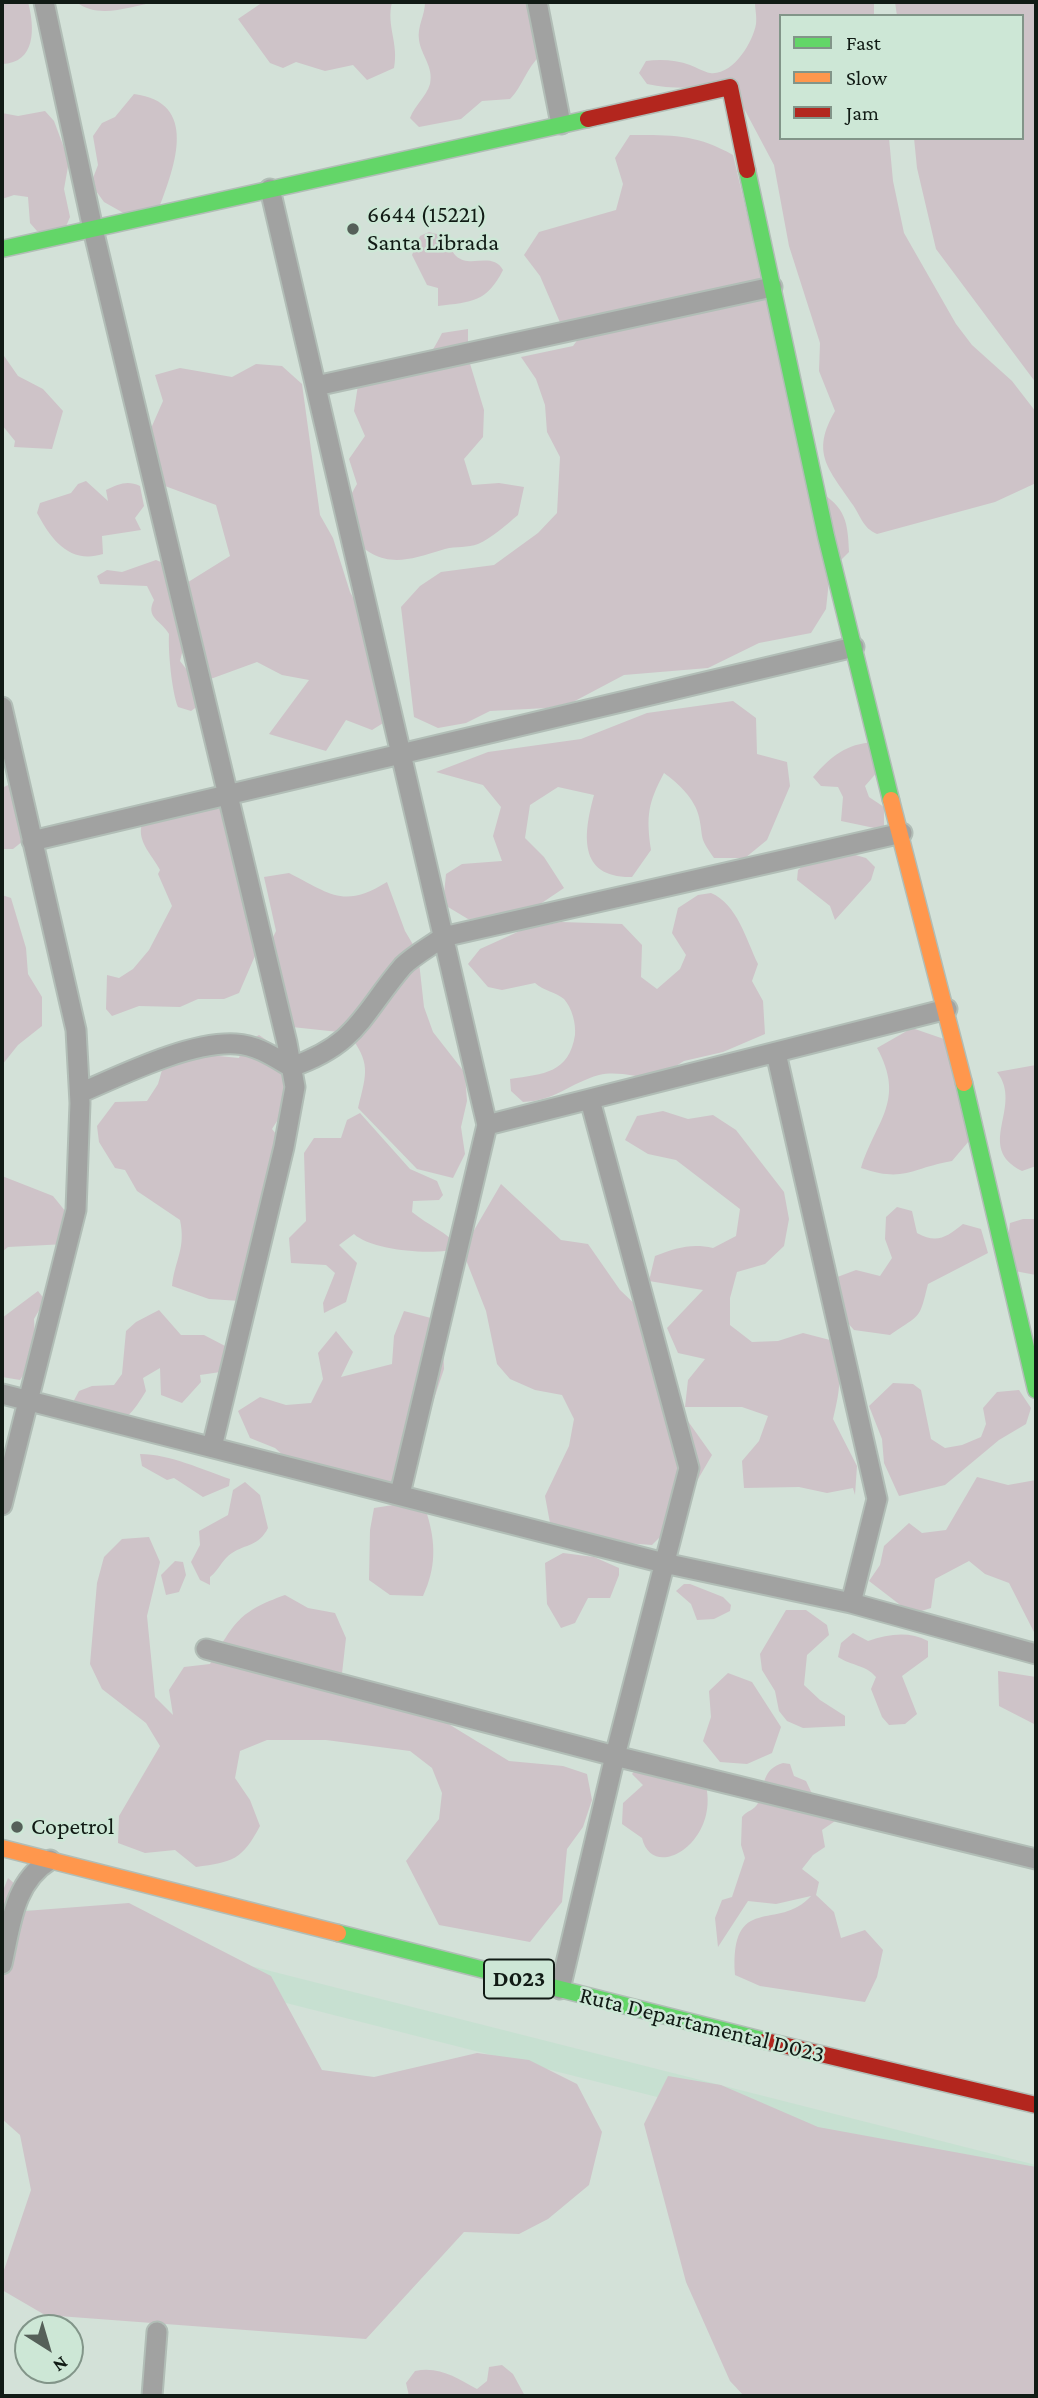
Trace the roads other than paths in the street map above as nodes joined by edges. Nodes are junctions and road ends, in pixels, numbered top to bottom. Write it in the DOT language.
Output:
graph roads {
  1 [pos="44,2"];
  2 [pos="537,2"];
  3 [pos="561,124"];
  4 [pos="270,189"];
  5 [pos="93,229"];
  6 [pos="2,249"];
  7 [pos="772,287"];
  8 [pos="316,386"];
  9 [pos="854,648"];
  10 [pos="2,707"];
  11 [pos="401,754"];
  12 [pos="228,795"];
  13 [pos="902,833"];
  14 [pos="32,841"];
  15 [pos="443,937"];
  16 [pos="947,1009"];
  17 [pos="776,1052"];
  18 [pos="292,1067"];
  19 [pos="80,1093"];
  20 [pos="590,1100"];
  21 [pos="487,1125"];
  22 [pos="1036,1390"];
  23 [pos="2,1394"];
  24 [pos="29,1401"];
  25 [pos="212,1447"];
  26 [pos="400,1494"];
  27 [pos="2,1505"];
  28 [pos="664,1563"];
  29 [pos="851,1603"];
  30 [pos="206,1648"];
  31 [pos="1036,1654"];
  32 [pos="615,1756"];
  33 [pos="2,1848"];
  34 [pos="1036,1859"];
  35 [pos="50,1860"];
  36 [pos="2,1964"];
  37 [pos="560,1989"];
  38 [pos="1036,2105"];
  39 [pos="157,2332"];
  40 [pos="152,2396"];
  1 -- 5 [label="street"];
  2 -- 3 [label="street"];
  3 -- 4 [label="street"];
  3 -- 7 [label="street"];
  4 -- 5 [label="street"];
  4 -- 8 [label="street"];
  5 -- 6 [label="street"];
  5 -- 12 [label="street"];
  7 -- 8 [label="street"];
  7 -- 9 [label="street"];
  8 -- 11 [label="street"];
  9 -- 11 [label="street"];
  9 -- 13 [label="street"];
  10 -- 14 [label="street"];
  11 -- 12 [label="street"];
  11 -- 15 [label="street"];
  12 -- 14 [label="street"];
  12 -- 18 [label="street"];
  13 -- 15 [label="street"];
  13 -- 16 [label="street"];
  14 -- 19 [label="street"];
  15 -- 18 [label="street"];
  15 -- 21 [label="street"];
  16 -- 17 [label="street"];
  16 -- 22 [label="street"];
  17 -- 20 [label="street"];
  17 -- 29 [label="street"];
  18 -- 19 [label="street"];
  18 -- 25 [label="street"];
  19 -- 24 [label="street"];
  20 -- 21 [label="street"];
  20 -- 28 [label="street"];
  21 -- 26 [label="street"];
  23 -- 24 [label="street"];
  24 -- 25 [label="street"];
  24 -- 27 [label="street"];
  25 -- 26 [label="street"];
  26 -- 28 [label="street"];
  28 -- 29 [label="street"];
  28 -- 32 [label="street"];
  29 -- 31 [label="street"];
  30 -- 32 [label="street"];
  32 -- 34 [label="street"];
  32 -- 37 [label="street"];
  33 -- 35 [label="street, Ruta Departamental D023 / D023"];
  35 -- 36 [label="street"];
  35 -- 37 [label="street, Ruta Departamental D023 / D023"];
  37 -- 38 [label="street, Ruta Departamental D023 / D023"];
  39 -- 40 [label="street"];
}
